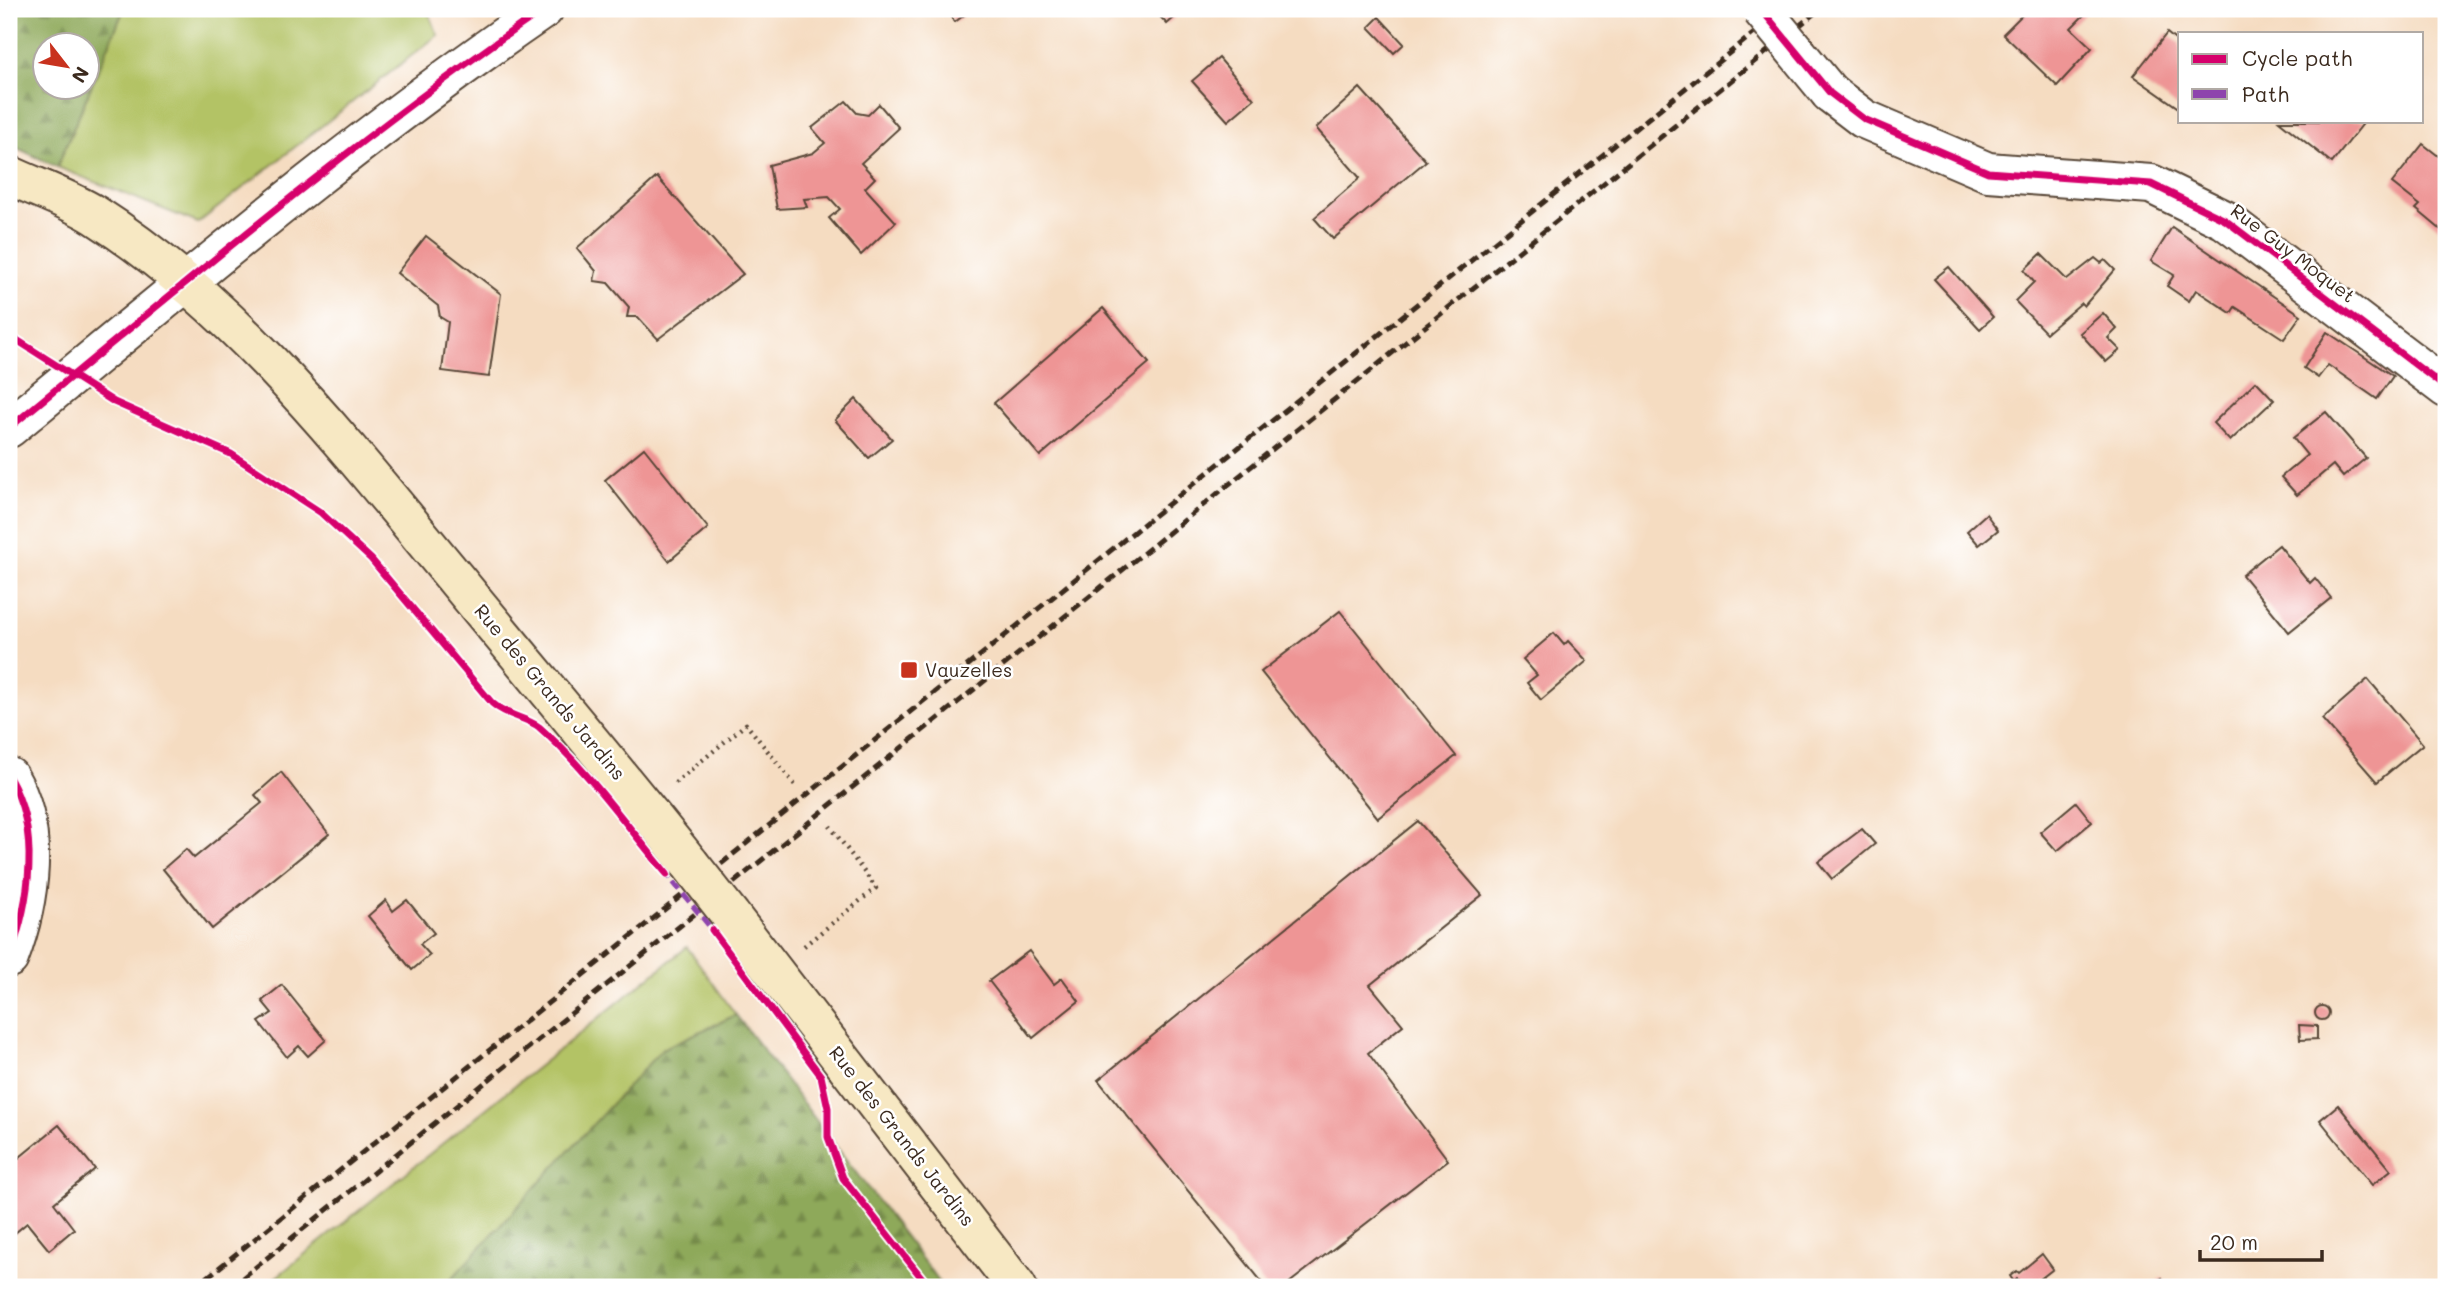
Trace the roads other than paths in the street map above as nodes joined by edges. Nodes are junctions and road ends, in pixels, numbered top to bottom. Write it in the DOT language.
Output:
graph roads {
  1 [pos="544,9"];
  2 [pos="1761,9"];
  3 [pos="9,175"];
  4 [pos="187,283"];
  5 [pos="2446,388"];
  6 [pos="9,428"];
  7 [pos="9,777"];
  8 [pos="9,958"];
  9 [pos="1017,1287"];
  1 -- 4 [label="street"];
  2 -- 5 [label="street, Rue Guy Moquet, bridge"];
  3 -- 4 [label="main road, Rue des Grands Jardins"];
  4 -- 6 [label="street"];
  4 -- 9 [label="main road, Rue des Grands Jardins, bridge"];
  7 -- 8 [label="street"];
}
